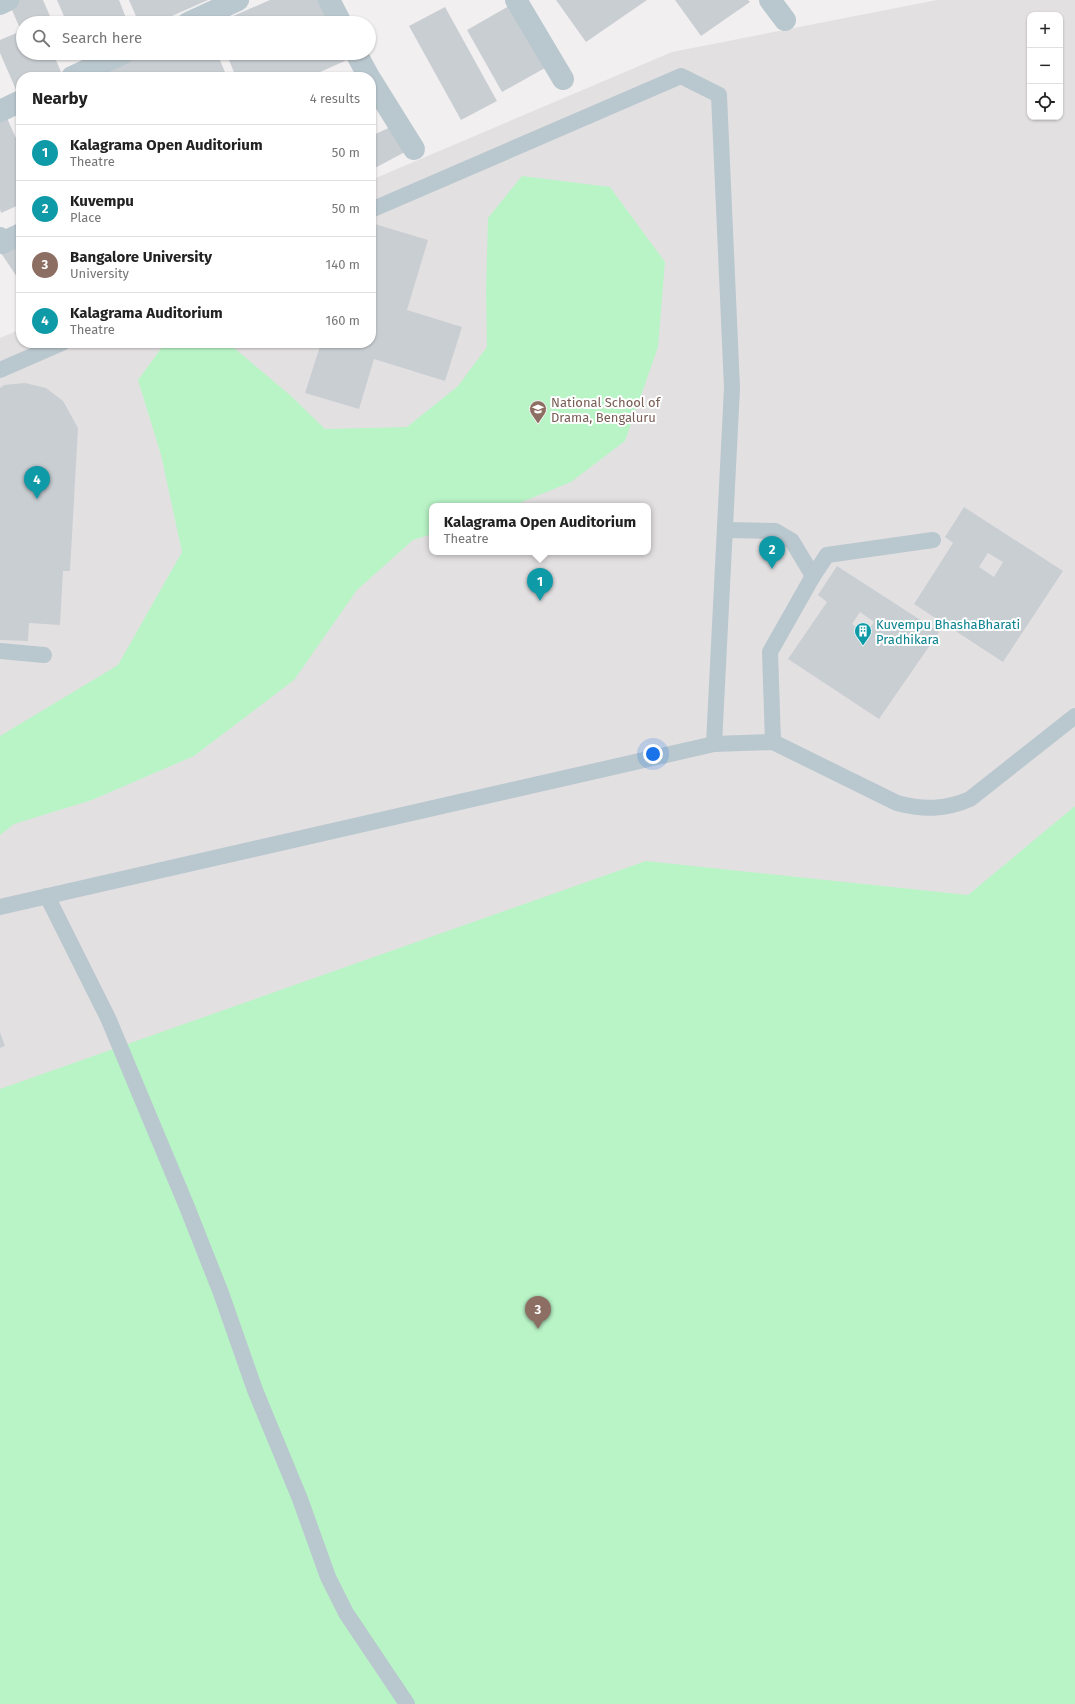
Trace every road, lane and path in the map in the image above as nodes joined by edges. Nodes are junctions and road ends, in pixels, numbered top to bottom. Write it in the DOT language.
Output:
graph roads {
  1 [pos="238,0"];
  2 [pos="329,0"];
  3 [pos="516,0"];
  4 [pos="770,0"];
  5 [pos="203,16"];
  6 [pos="337,16"];
  7 [pos="785,20"];
  8 [pos="109,60"];
  9 [pos="83,72"];
  10 [pos="563,80"];
  11 [pos="376,92"];
  12 [pos="16,103"];
  13 [pos="0,111"];
  14 [pos="414,149"];
  15 [pos="376,208"];
  16 [pos="16,236"];
  17 [pos="0,238"];
  18 [pos="51,348"];
  19 [pos="0,370"];
  20 [pos="725,530"];
  21 [pos="933,540"];
  22 [pos="813,576"];
  23 [pos="0,651"];
  24 [pos="44,655"];
  25 [pos="1075,716"];
  26 [pos="773,742"];
  27 [pos="714,744"];
  28 [pos="47,896"];
  29 [pos="0,907"];
  30 [pos="407,1704"];
  1 -- 5 [label="street"];
  2 -- 6 [label="street"];
  3 -- 10 [label="street"];
  4 -- 7 [label="street"];
  8 -- 9 [label="street"];
  11 -- 14 [label="street"];
  12 -- 13 [label="street"];
  15 -- 20 [label="lane"];
  16 -- 17 [label="street"];
  18 -- 19 [label="lane"];
  20 -- 22 [label="lane"];
  20 -- 27 [label="lane"];
  21 -- 22 [label="lane"];
  22 -- 26 [label="lane"];
  23 -- 24 [label="lane"];
  25 -- 26 [label="lane"];
  26 -- 27 [label="lane"];
  27 -- 28 [label="lane"];
  28 -- 29 [label="lane"];
  28 -- 30 [label="lane"];
}
